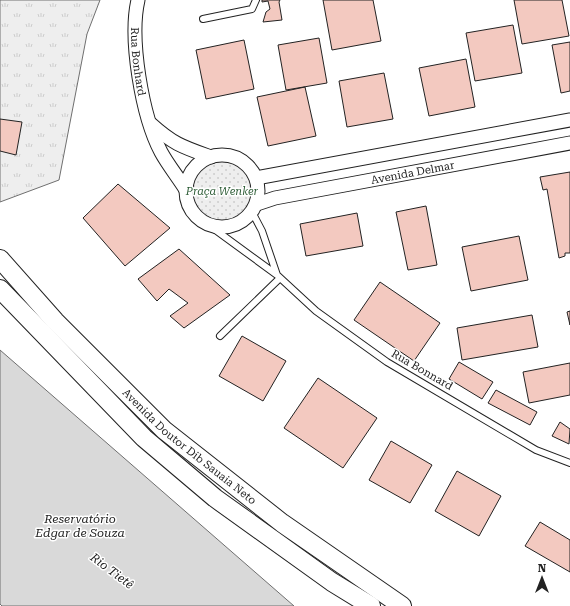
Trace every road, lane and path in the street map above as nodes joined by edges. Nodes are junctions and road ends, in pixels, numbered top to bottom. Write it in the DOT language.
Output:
graph roads {
  1 [pos="138,0"];
  2 [pos="256,0"];
  3 [pos="203,19"];
  4 [pos="570,120"];
  5 [pos="150,123"];
  6 [pos="570,143"];
  7 [pos="211,157"];
  8 [pos="256,178"];
  9 [pos="186,190"];
  10 [pos="254,208"];
  11 [pos="210,226"];
  12 [pos="0,259"];
  13 [pos="279,276"];
  14 [pos="0,289"];
  15 [pos="220,336"];
  16 [pos="570,463"];
  17 [pos="371,606"];
  18 [pos="402,606"];
  1 -- 5 [label="street, Rua Bonhard"];
  2 -- 3 [label="lane"];
  4 -- 8 [label="street, Avenida Delmar"];
  5 -- 7 [label="street"];
  5 -- 9 [label="street, Rua Bonhard"];
  6 -- 10 [label="street, Avenida Delmar"];
  7 -- 8 [label="street"];
  7 -- 9 [label="street"];
  8 -- 10 [label="street"];
  9 -- 11 [label="street"];
  10 -- 11 [label="street"];
  10 -- 13 [label="lane, Rua Bonnard"];
  11 -- 13 [label="lane, Rua Bonnard"];
  12 -- 18 [label="main road, Avenida Doutor Dib Sauaia Neto"];
  13 -- 15 [label="lane"];
  13 -- 16 [label="lane, Rua Bonnard"];
  14 -- 17 [label="main road, Avenida Doutor Dib Sauaia Neto"];
}
